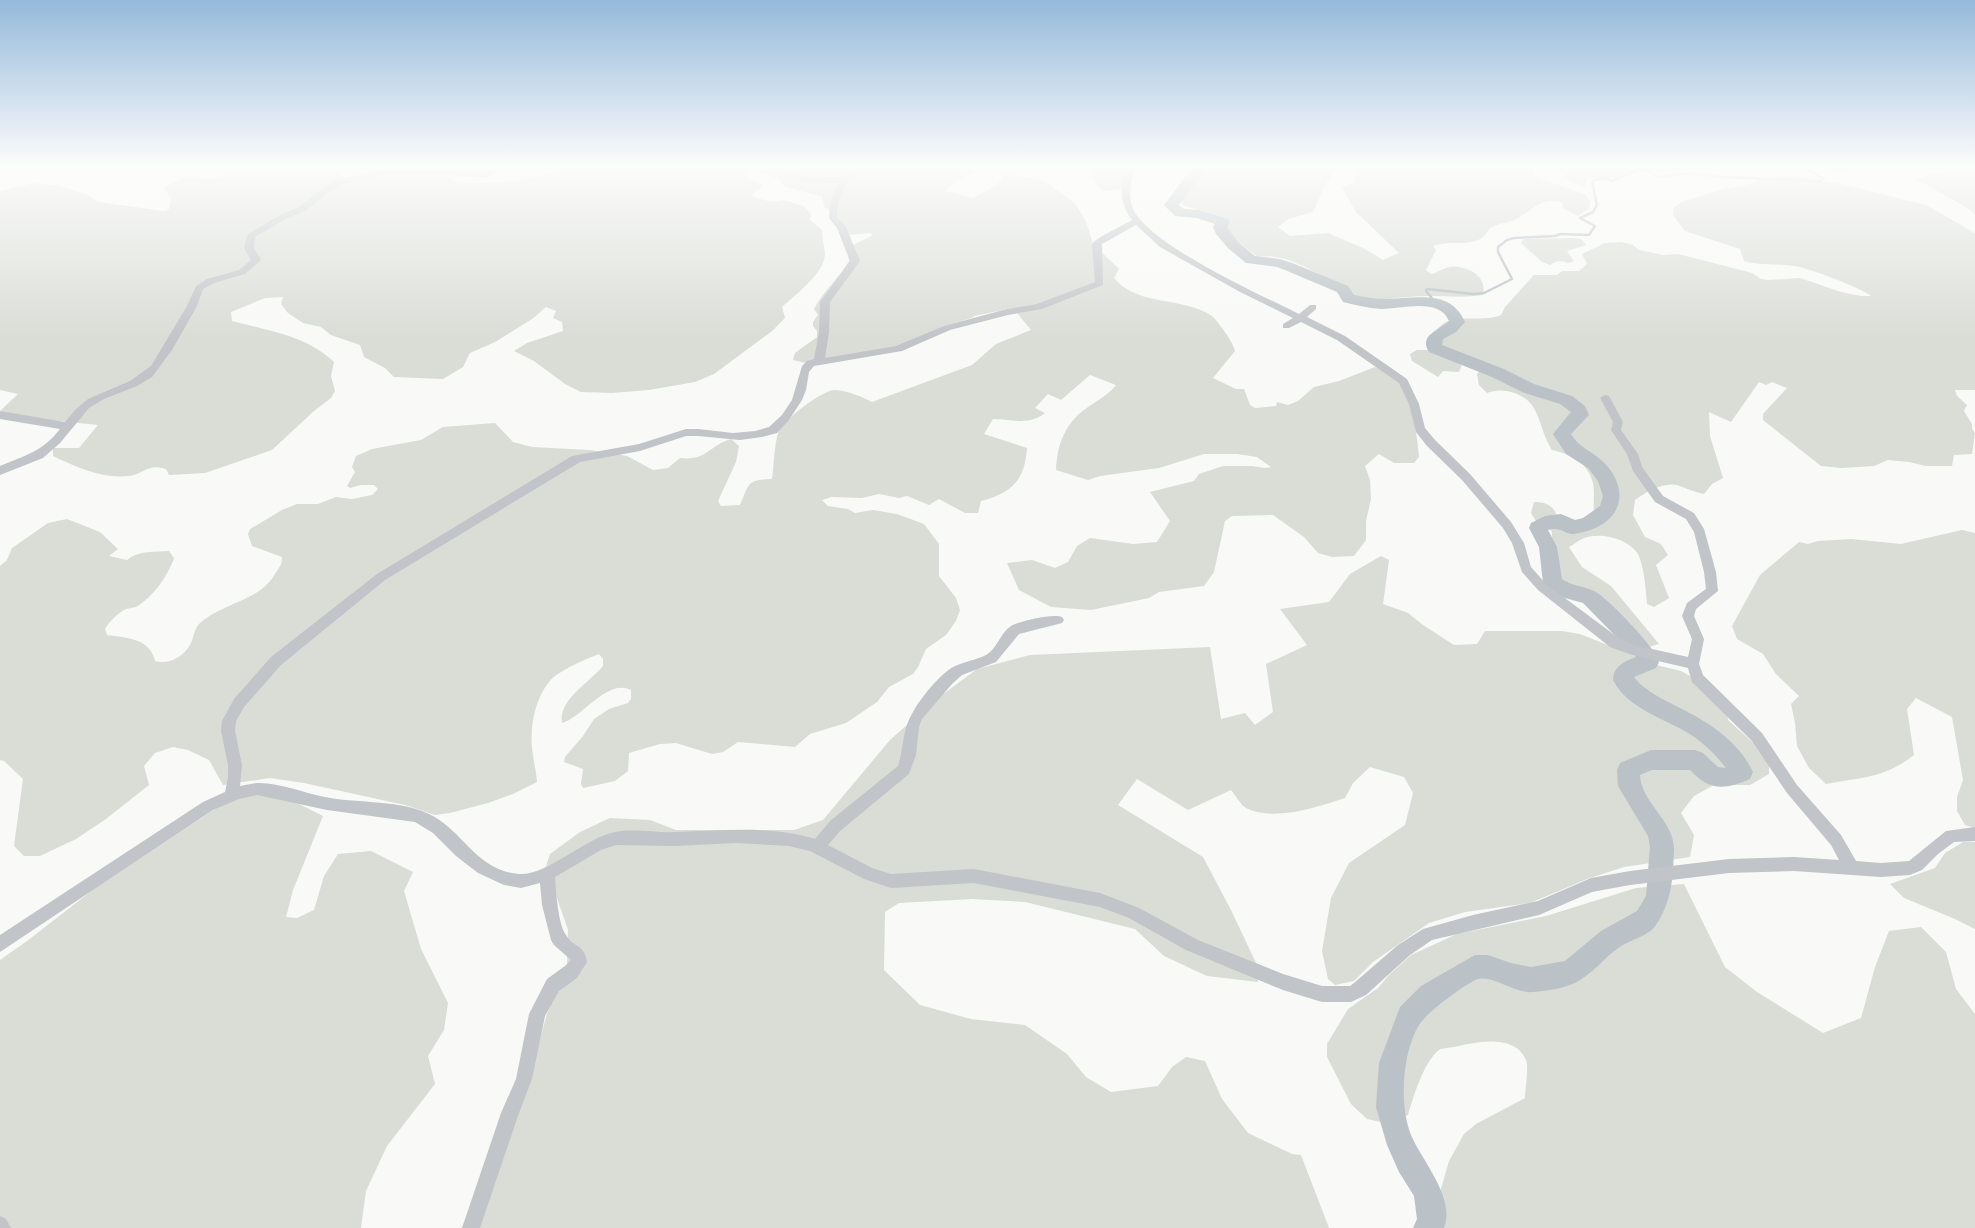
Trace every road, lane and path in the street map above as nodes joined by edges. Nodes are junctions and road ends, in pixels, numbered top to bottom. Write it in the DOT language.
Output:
graph roads {
  1 [pos="270,224"];
  2 [pos="840,224"];
  3 [pos="1131,224"];
  4 [pos="1140,224"];
  5 [pos="1313,307"];
  6 [pos="1301,318"];
  7 [pos="1286,326"];
  8 [pos="819,361"];
  9 [pos="1605,398"];
  10 [pos="0,415"];
  11 [pos="66,426"];
  12 [pos="0,471"];
  13 [pos="1058,620"];
  14 [pos="1693,664"];
  15 [pos="231,795"];
  16 [pos="1975,834"];
  17 [pos="817,847"];
  18 [pos="1852,869"];
  19 [pos="547,874"];
  20 [pos="0,944"];
  21 [pos="471,1228"];
  1 -- 11 [label="street"];
  2 -- 8 [label="street"];
  3 -- 8 [label="street"];
  4 -- 6 [label="street"];
  5 -- 6 [label="street"];
  6 -- 7 [label="street"];
  6 -- 14 [label="street"];
  8 -- 15 [label="street"];
  9 -- 14 [label="street"];
  10 -- 11 [label="street"];
  11 -- 12 [label="street"];
  13 -- 17 [label="street"];
  14 -- 18 [label="street"];
  15 -- 19 [label="street"];
  15 -- 20 [label="street"];
  16 -- 18 [label="street"];
  17 -- 18 [label="street"];
  17 -- 19 [label="street"];
  19 -- 21 [label="street"];
}
